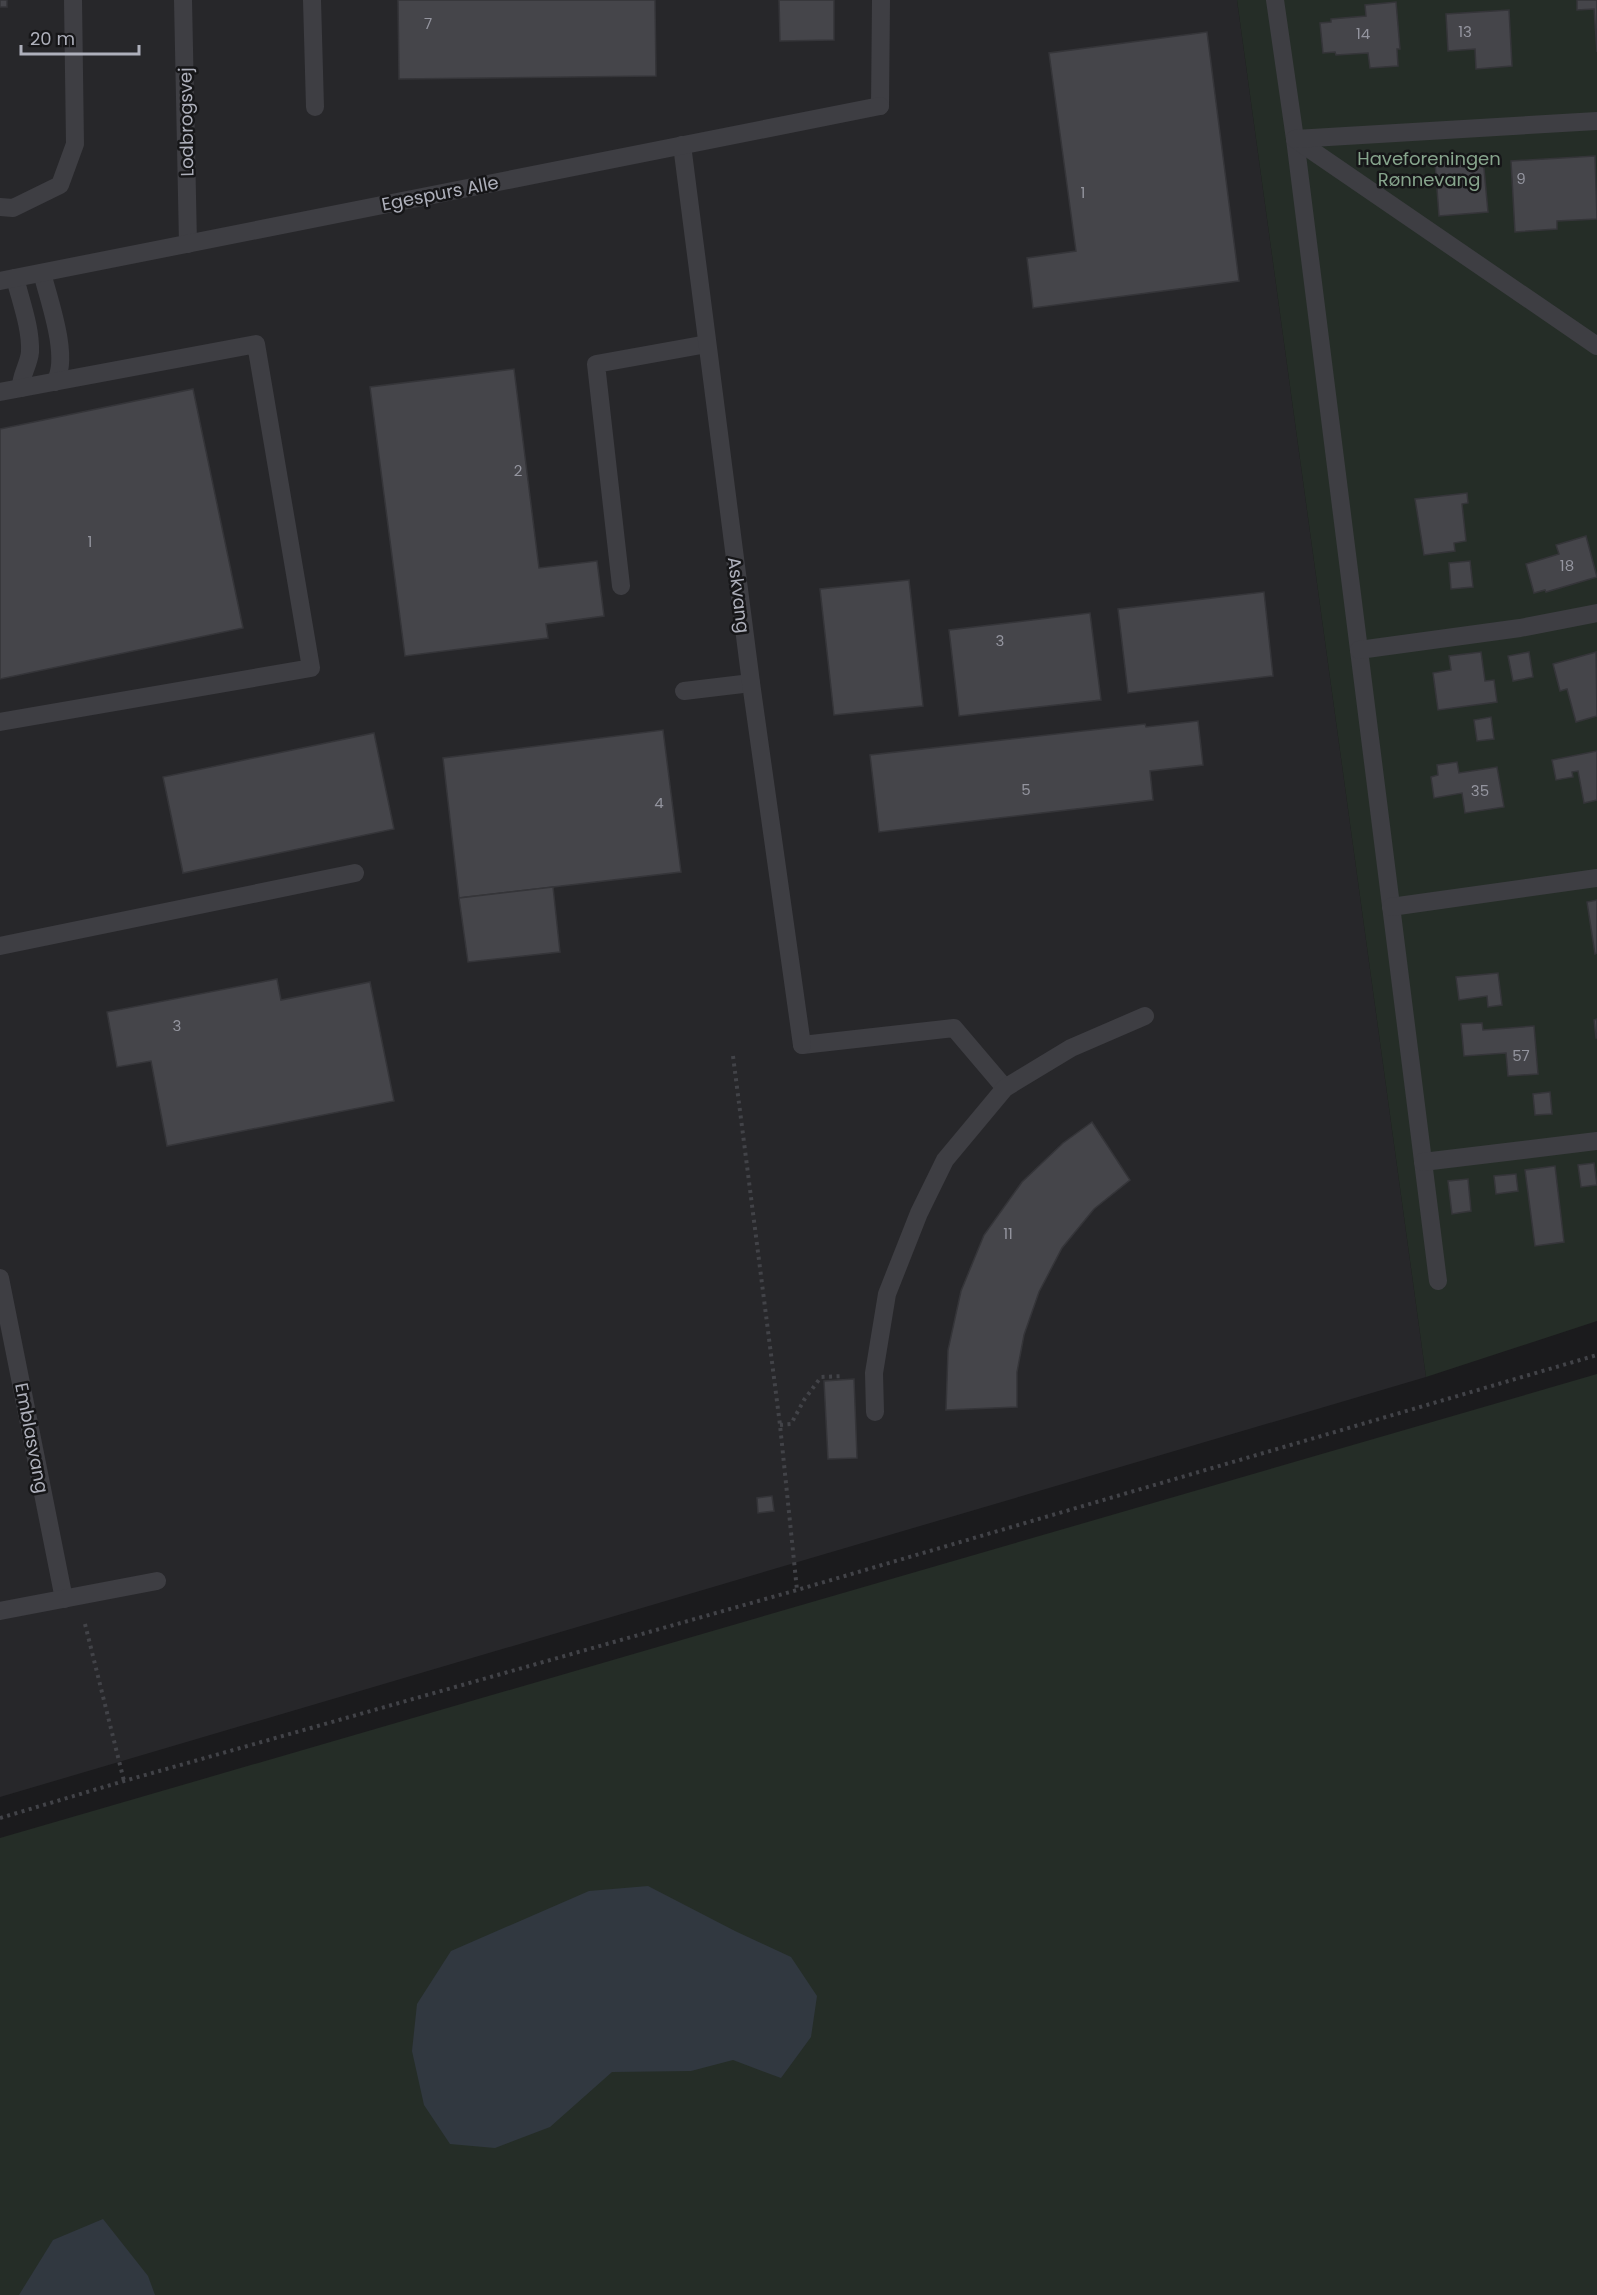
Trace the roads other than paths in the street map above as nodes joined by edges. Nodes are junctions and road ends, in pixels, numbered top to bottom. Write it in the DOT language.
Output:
graph roads {
  1 [pos="73,0"];
  2 [pos="183,0"];
  3 [pos="312,0"];
  4 [pos="881,0"];
  5 [pos="1275,0"];
  6 [pos="315,107"];
  7 [pos="1597,122"];
  8 [pos="1295,139"];
  9 [pos="682,144"];
  10 [pos="0,207"];
  11 [pos="188,244"];
  12 [pos="42,273"];
  13 [pos="8,279"];
  14 [pos="707,344"];
  15 [pos="1597,346"];
  16 [pos="55,382"];
  17 [pos="21,388"];
  18 [pos="0,392"];
  19 [pos="621,586"];
  20 [pos="1597,613"];
  21 [pos="1359,650"];
  22 [pos="751,683"];
  23 [pos="684,691"];
  24 [pos="0,722"];
  25 [pos="355,873"];
  26 [pos="1597,878"];
  27 [pos="1391,907"];
  28 [pos="0,946"];
  29 [pos="1145,1016"];
  30 [pos="1005,1088"];
  31 [pos="1597,1141"];
  32 [pos="1423,1162"];
  33 [pos="0,1278"];
  34 [pos="1438,1281"];
  35 [pos="875,1412"];
  36 [pos="157,1581"];
  37 [pos="64,1599"];
  38 [pos="0,1611"];
  1 -- 10 [label="street"];
  2 -- 11 [label="street, Lodbrogsvej"];
  3 -- 6 [label="street"];
  4 -- 9 [label="street, Egespurs Alle"];
  5 -- 8 [label="street"];
  7 -- 8 [label="street"];
  8 -- 15 [label="street"];
  8 -- 21 [label="street"];
  9 -- 11 [label="street, Egespurs Alle"];
  9 -- 14 [label="street, Askvang"];
  11 -- 12 [label="street, Egespurs Alle"];
  12 -- 13 [label="street, Egespurs Alle"];
  12 -- 16 [label="street"];
  13 -- 17 [label="street"];
  14 -- 19 [label="street"];
  14 -- 22 [label="street, Askvang"];
  16 -- 17 [label="street"];
  16 -- 24 [label="street"];
  17 -- 18 [label="street"];
  20 -- 21 [label="street"];
  21 -- 27 [label="street"];
  22 -- 23 [label="street"];
  22 -- 30 [label="street, Askvang"];
  25 -- 28 [label="street"];
  26 -- 27 [label="street"];
  27 -- 32 [label="street"];
  29 -- 30 [label="street"];
  30 -- 35 [label="street"];
  31 -- 32 [label="street"];
  32 -- 34 [label="street"];
  33 -- 37 [label="street, Emblasvang"];
  36 -- 37 [label="street"];
  37 -- 38 [label="street"];
}
